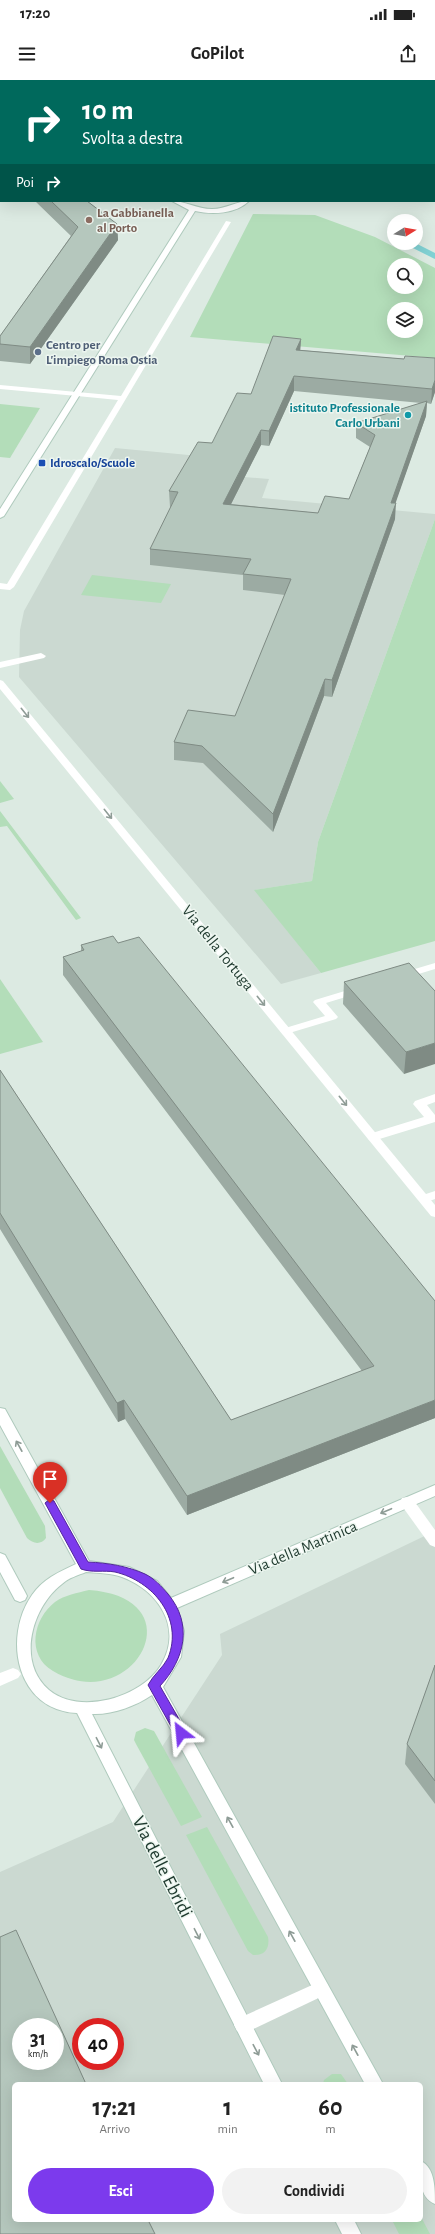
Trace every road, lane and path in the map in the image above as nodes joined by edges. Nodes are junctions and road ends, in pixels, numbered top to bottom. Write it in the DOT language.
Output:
graph roads {
  1 [pos="177,202"];
  2 [pos="244,202"];
  3 [pos="193,209"];
  4 [pos="228,222"];
  5 [pos="0,387"];
  6 [pos="77,394"];
  7 [pos="123,398"];
  8 [pos="0,516"];
  9 [pos="0,586"];
  10 [pos="41,656"];
  11 [pos="0,665"];
  12 [pos="0,683"];
  13 [pos="435,966"];
  14 [pos="391,979"];
  15 [pos="370,986"];
  16 [pos="286,1031"];
  17 [pos="435,1098"];
  18 [pos="373,1138"];
  19 [pos="429,1197"];
  20 [pos="435,1213"];
  21 [pos="0,1413"];
  22 [pos="435,1490"];
  23 [pos="407,1502"];
  24 [pos="435,1541"];
  25 [pos="0,1559"];
  26 [pos="85,1566"];
  27 [pos="170,1605"];
  28 [pos="6,1672"];
  29 [pos="154,1685"];
  30 [pos="82,1709"];
  31 [pos="321,1989"];
  32 [pos="243,2026"];
  33 [pos="272,2082"];
  34 [pos="373,2082"];
  35 [pos="423,2174"];
  36 [pos="435,2195"];
  37 [pos="345,2222"];
  38 [pos="352,2234"];
  1 -- 3 [label="street"];
  2 -- 3 [label="street"];
  3 -- 6 [label="street"];
  4 -- 7 [label="street"];
  5 -- 6 [label="street"];
  6 -- 7 [label="street"];
  6 -- 8 [label="street"];
  7 -- 9 [label="street"];
  10 -- 11 [label="street"];
  12 -- 16 [label="street, Via della Tortuga, one-way"];
  13 -- 14 [label="street"];
  15 -- 16 [label="street"];
  16 -- 18 [label="street, Via della Tortuga, one-way"];
  17 -- 18 [label="street"];
  18 -- 19 [label="street, Via della Tortuga"];
  19 -- 20 [label="street, Via della Tortuga"];
  26 -- 21 [label="street, one-way"];
  22 -- 23 [label="street, Via della Martinica"];
  23 -- 24 [label="street"];
  23 -- 27 [label="street, Via della Martinica, one-way"];
  25 -- 26 [label="street"];
  26 -- 27 [label="street"];
  27 -- 29 [label="street"];
  28 -- 30 [label="street"];
  29 -- 30 [label="street"];
  31 -- 29 [label="street, one-way"];
  30 -- 32 [label="street, Via delle Ebridi, one-way"];
  31 -- 32 [label="street"];
  34 -- 31 [label="street, one-way"];
  32 -- 33 [label="street, Via delle Ebridi, one-way"];
  35 -- 36 [label="street"];
  37 -- 38 [label="street"];
}
